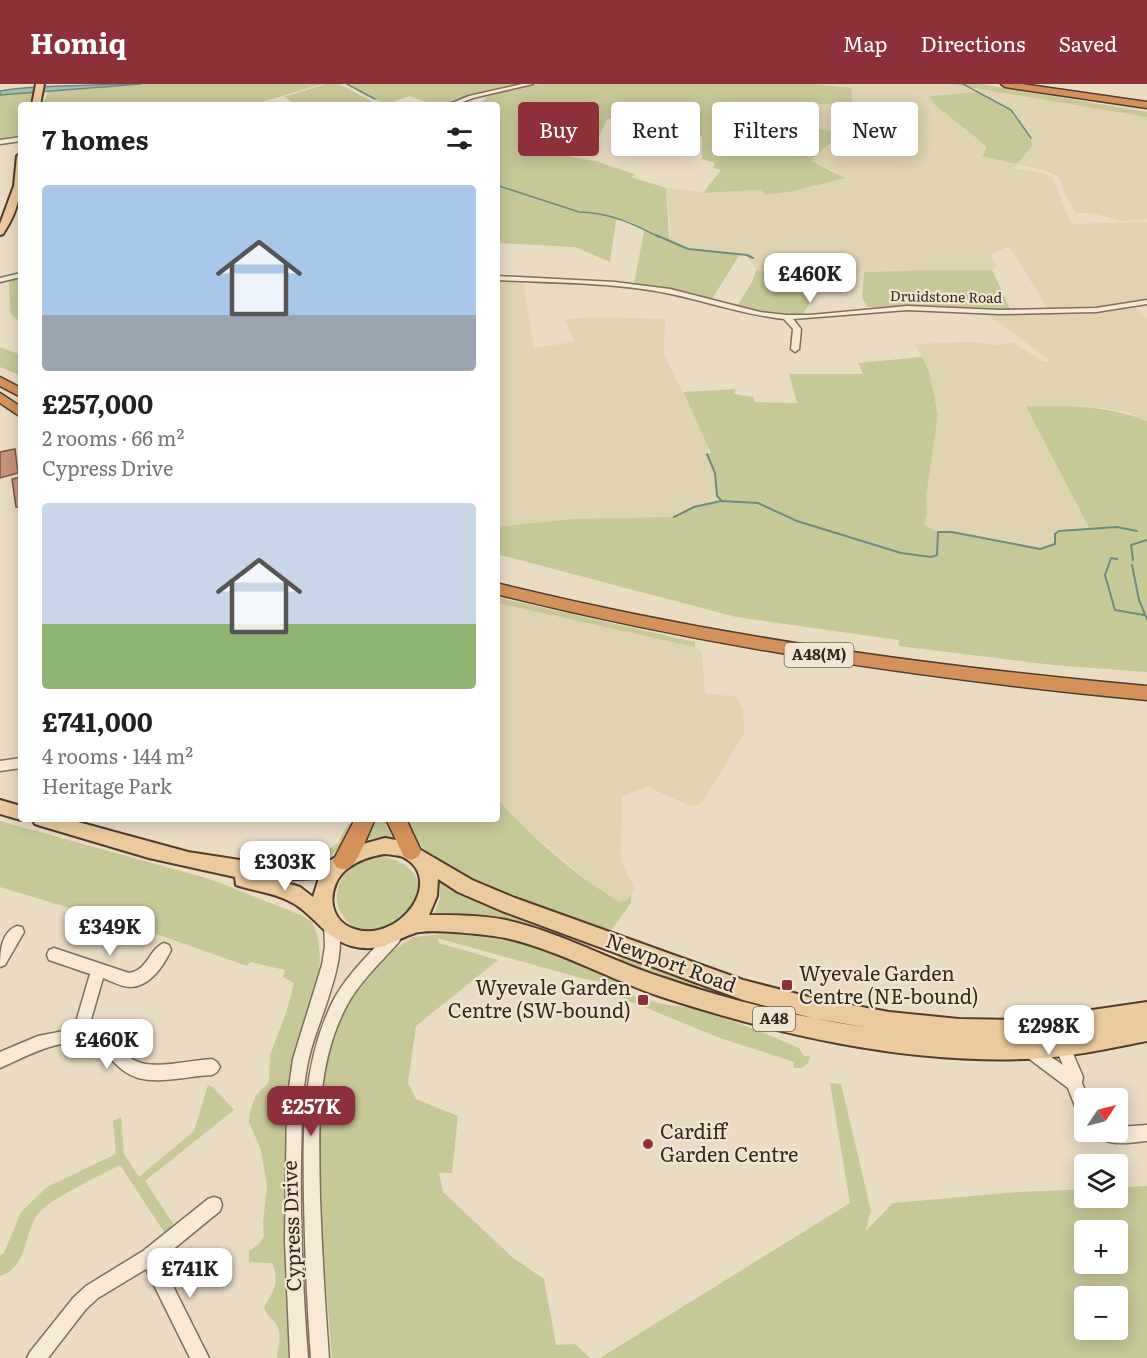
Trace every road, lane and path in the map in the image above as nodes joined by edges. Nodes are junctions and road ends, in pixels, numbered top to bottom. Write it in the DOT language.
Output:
graph roads {
  1 [pos="530,84"];
  2 [pos="1005,84"];
  3 [pos="1033,84"];
  4 [pos="458,102"];
  5 [pos="1147,103"];
  6 [pos="18,139"];
  7 [pos="0,142"];
  8 [pos="18,189"];
  9 [pos="0,232"];
  10 [pos="18,276"];
  11 [pos="500,278"];
  12 [pos="0,280"];
  13 [pos="1147,302"];
  14 [pos="786,317"];
  15 [pos="795,349"];
  16 [pos="0,372"];
  17 [pos="18,379"];
  18 [pos="0,381"];
  19 [pos="18,391"];
  20 [pos="0,395"];
  21 [pos="18,404"];
  22 [pos="18,410"];
  23 [pos="500,577"];
  24 [pos="500,589"];
  25 [pos="1147,681"];
  26 [pos="1147,693"];
  27 [pos="18,763"];
  28 [pos="0,766"];
  29 [pos="0,807"];
  30 [pos="18,812"];
  31 [pos="52,822"];
  32 [pos="364,822"];
  33 [pos="398,822"];
  34 [pos="416,856"];
  35 [pos="206,864"];
  36 [pos="340,864"];
  37 [pos="328,921"];
  38 [pos="413,924"];
  39 [pos="17,932"];
  40 [pos="394,937"];
  41 [pos="4,945"];
  42 [pos="164,950"];
  43 [pos="54,954"];
  44 [pos="0,960"];
  45 [pos="98,971"];
  46 [pos="1147,1012"];
  47 [pos="1055,1027"];
  48 [pos="1147,1031"];
  49 [pos="79,1036"];
  50 [pos="1064,1047"];
  51 [pos="1028,1050"];
  52 [pos="0,1060"];
  53 [pos="212,1067"];
  54 [pos="1074,1083"];
  55 [pos="1076,1088"];
  56 [pos="1147,1133"];
  57 [pos="1128,1134"];
  58 [pos="214,1205"];
  59 [pos="149,1257"];
  60 [pos="36,1358"];
  61 [pos="200,1358"];
  62 [pos="298,1358"];
  63 [pos="320,1358"];
  1 -- 4 [label="street"];
  2 -- 5 [label="highway"];
  3 -- 5 [label="highway"];
  6 -- 7 [label="street"];
  8 -- 9 [label="main road"];
  10 -- 12 [label="street"];
  11 -- 14 [label="street, Druidstone Road"];
  13 -- 14 [label="street, Druidstone Road"];
  14 -- 15 [label="street"];
  16 -- 17 [label="highway"];
  18 -- 19 [label="highway"];
  20 -- 21 [label="highway"];
  20 -- 22 [label="highway"];
  23 -- 25 [label="highway, A48(M)"];
  24 -- 26 [label="highway, A48(M)"];
  27 -- 28 [label="street"];
  29 -- 30 [label="main road"];
  31 -- 35 [label="main road"];
  32 -- 36 [label="highway"];
  33 -- 34 [label="highway"];
  34 -- 36 [label="main road"];
  34 -- 38 [label="main road"];
  34 -- 47 [label="main road, Newport Road / A48"];
  35 -- 36 [label="main road"];
  35 -- 37 [label="main road"];
  36 -- 37 [label="main road"];
  37 -- 40 [label="main road"];
  37 -- 62 [label="street, Cypress Drive"];
  38 -- 40 [label="main road"];
  38 -- 51 [label="main road, Newport Road / A48"];
  39 -- 41 [label="street"];
  40 -- 63 [label="street, Cypress Drive"];
  41 -- 44 [label="street"];
  42 -- 45 [label="street"];
  43 -- 45 [label="street"];
  45 -- 49 [label="street"];
  46 -- 47 [label="main road, Newport Road / A48"];
  47 -- 50 [label="street"];
  48 -- 50 [label="main road, Newport Road / A48"];
  49 -- 52 [label="street"];
  49 -- 53 [label="street"];
  50 -- 51 [label="main road, Newport Road / A48"];
  50 -- 54 [label="street"];
  51 -- 54 [label="street"];
  54 -- 55 [label="street"];
  56 -- 57 [label="street"];
  58 -- 59 [label="street"];
  59 -- 60 [label="street"];
  59 -- 61 [label="street"];
}
